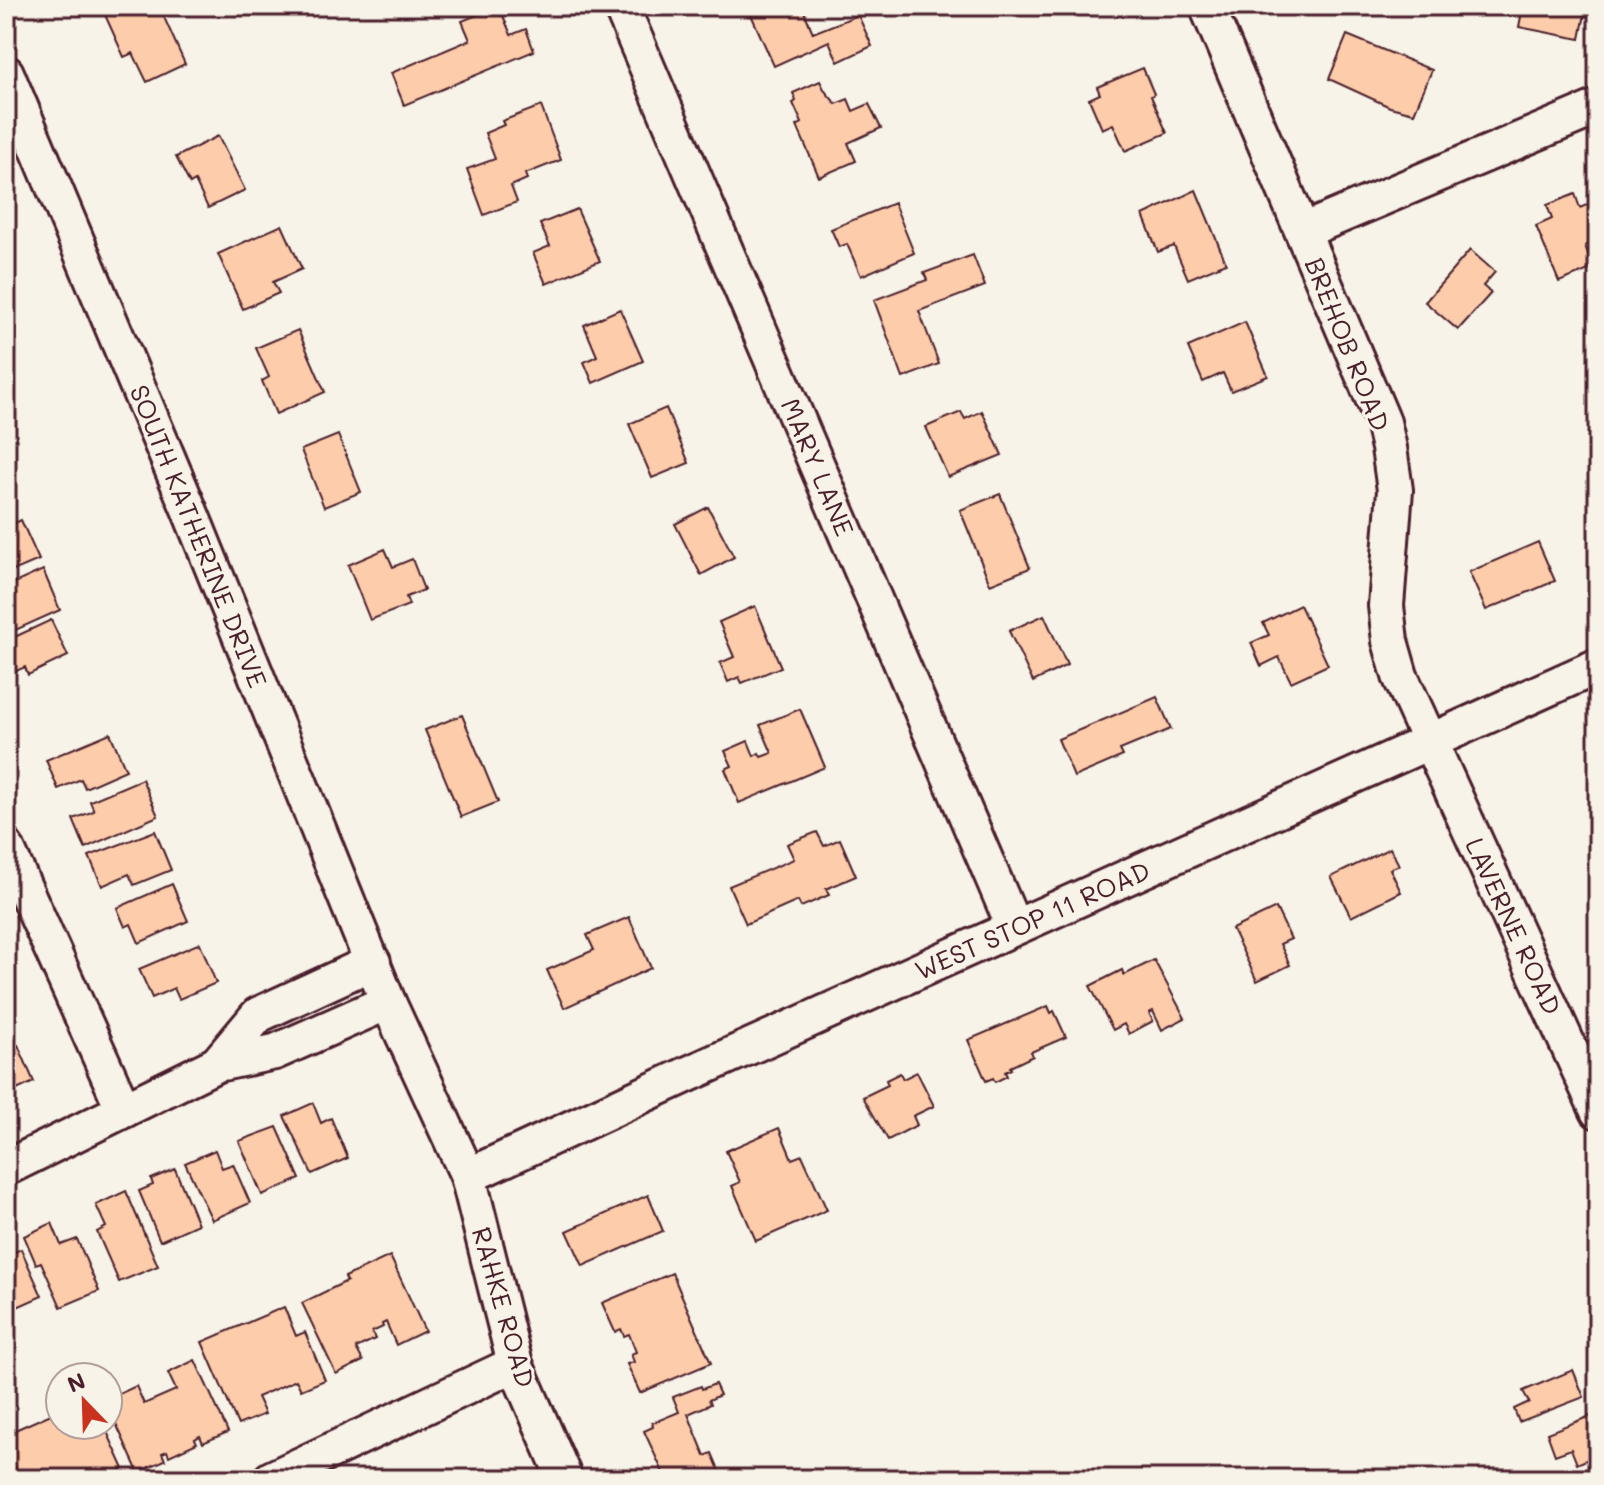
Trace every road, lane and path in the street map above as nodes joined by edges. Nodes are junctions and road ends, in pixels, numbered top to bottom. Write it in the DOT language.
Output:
graph roads {
  1 [pos="621,6"];
  2 [pos="1207,6"];
  3 [pos="6,73"];
  4 [pos="1598,107"];
  5 [pos="1303,231"];
  6 [pos="1598,666"];
  7 [pos="1428,742"];
  8 [pos="6,847"];
  9 [pos="1014,927"];
  10 [pos="373,962"];
  11 [pos="388,1002"];
  12 [pos="217,1064"];
  13 [pos="124,1110"];
  14 [pos="1598,1111"];
  15 [pos="6,1168"];
  16 [pos="468,1176"];
  17 [pos="515,1364"];
  18 [pos="271,1479"];
  19 [pos="565,1479"];
  1 -- 9 [label="street, MARY LANE"];
  2 -- 5 [label="street, BREHOB ROAD"];
  3 -- 10 [label="street, SOUTH KATHERINE DRIVE"];
  4 -- 5 [label="street"];
  5 -- 7 [label="street, BREHOB ROAD"];
  6 -- 7 [label="street, WEST STOP 11 ROAD"];
  7 -- 9 [label="street, WEST STOP 11 ROAD"];
  7 -- 14 [label="street, LAVERNE ROAD"];
  8 -- 13 [label="street"];
  9 -- 16 [label="street, WEST STOP 11 ROAD"];
  10 -- 11 [label="street, SOUTH KATHERINE DRIVE"];
  10 -- 12 [label="street"];
  11 -- 12 [label="street"];
  11 -- 16 [label="street, RAHKE ROAD"];
  12 -- 13 [label="street"];
  13 -- 15 [label="street"];
  16 -- 17 [label="street, RAHKE ROAD"];
  17 -- 18 [label="street"];
  17 -- 19 [label="street, RAHKE ROAD"];
}
